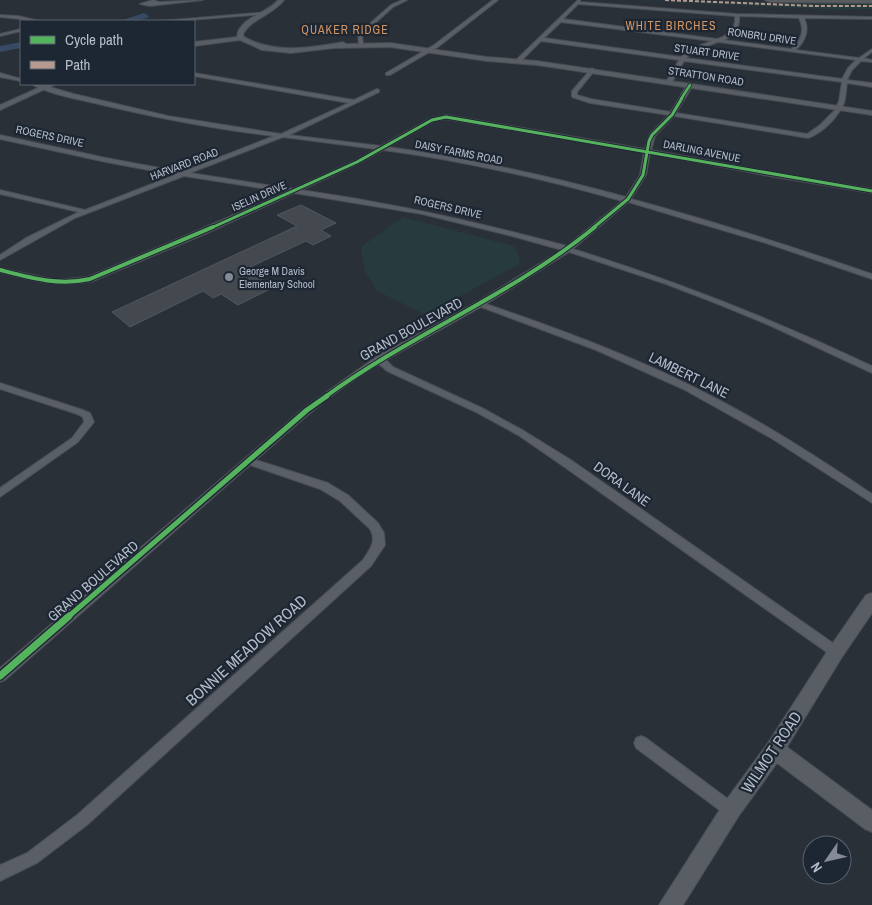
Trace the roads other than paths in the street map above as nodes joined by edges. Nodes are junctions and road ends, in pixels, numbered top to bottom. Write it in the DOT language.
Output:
graph roads {
  1 [pos="201,0"];
  2 [pos="281,0"];
  3 [pos="405,0"];
  4 [pos="496,0"];
  5 [pos="769,0"];
  6 [pos="872,1"];
  7 [pos="158,3"];
  8 [pos="266,14"];
  9 [pos="737,15"];
  10 [pos="0,16"];
  11 [pos="801,17"];
  12 [pos="872,18"];
  13 [pos="33,20"];
  14 [pos="178,20"];
  15 [pos="560,20"];
  16 [pos="20,30"];
  17 [pos="0,35"];
  18 [pos="241,38"];
  19 [pos="539,39"];
  20 [pos="718,41"];
  21 [pos="361,43"];
  22 [pos="195,44"];
  23 [pos="434,47"];
  24 [pos="792,50"];
  25 [pos="872,50"];
  26 [pos="427,51"];
  27 [pos="684,59"];
  28 [pos="860,59"];
  29 [pos="518,60"];
  30 [pos="872,60"];
  31 [pos="592,70"];
  32 [pos="195,74"];
  33 [pos="388,74"];
  34 [pos="0,75"];
  35 [pos="20,80"];
  36 [pos="845,81"];
  37 [pos="669,82"];
  38 [pos="49,85"];
  39 [pos="690,85"];
  40 [pos="872,85"];
  41 [pos="378,90"];
  42 [pos="355,102"];
  43 [pos="0,108"];
  44 [pos="838,108"];
  45 [pos="872,113"];
  46 [pos="672,115"];
  47 [pos="440,118"];
  48 [pos="284,135"];
  49 [pos="0,137"];
  50 [pos="383,148"];
  51 [pos="648,150"];
  52 [pos="185,174"];
  53 [pos="294,191"];
  54 [pos="872,191"];
  55 [pos="0,192"];
  56 [pos="628,199"];
  57 [pos="86,212"];
  58 [pos="568,249"];
  59 [pos="0,258"];
  60 [pos="0,270"];
  61 [pos="872,277"];
  62 [pos="480,304"];
  63 [pos="379,359"];
  64 [pos="872,370"];
  65 [pos="0,386"];
  66 [pos="248,461"];
  67 [pos="0,493"];
  68 [pos="872,499"];
  69 [pos="871,604"];
  70 [pos="836,652"];
  71 [pos="0,676"];
  72 [pos="641,743"];
  73 [pos="775,750"];
  74 [pos="731,810"];
  75 [pos="872,822"];
  76 [pos="0,873"];
  77 [pos="670,905"];
  1 -- 7 [label="street"];
  2 -- 8 [label="street"];
  3 -- 21 [label="street"];
  4 -- 23 [label="street"];
  5 -- 6 [label="highway"];
  8 -- 14 [label="street"];
  8 -- 18 [label="street"];
  9 -- 11 [label="street"];
  9 -- 15 [label="street"];
  9 -- 20 [label="street"];
  10 -- 13 [label="street"];
  11 -- 12 [label="street"];
  11 -- 24 [label="street"];
  15 -- 19 [label="street"];
  15 -- 20 [label="street, RONBRU DRIVE"];
  16 -- 17 [label="street"];
  18 -- 21 [label="street, STRATTON ROAD"];
  18 -- 22 [label="street"];
  19 -- 27 [label="street, STUART DRIVE"];
  19 -- 29 [label="street"];
  20 -- 24 [label="street, RONBRU DRIVE"];
  20 -- 27 [label="street"];
  21 -- 23 [label="street, STRATTON ROAD"];
  21 -- 26 [label="street, STRATTON ROAD"];
  23 -- 26 [label="street"];
  23 -- 29 [label="street, STRATTON ROAD"];
  24 -- 28 [label="street, RONBRU DRIVE"];
  25 -- 28 [label="street"];
  26 -- 29 [label="street, STRATTON ROAD"];
  26 -- 33 [label="street"];
  27 -- 36 [label="street, STUART DRIVE"];
  27 -- 37 [label="street"];
  28 -- 30 [label="street, RONBRU DRIVE"];
  28 -- 36 [label="street"];
  29 -- 31 [label="street, STRATTON ROAD"];
  31 -- 37 [label="street, STRATTON ROAD"];
  31 -- 46 [label="street"];
  32 -- 42 [label="street"];
  34 -- 35 [label="street"];
  36 -- 40 [label="street, STUART DRIVE"];
  36 -- 44 [label="street"];
  37 -- 39 [label="street, STRATTON ROAD"];
  38 -- 43 [label="street"];
  38 -- 48 [label="street, DAISY FARMS ROAD"];
  39 -- 44 [label="street, STRATTON ROAD"];
  39 -- 46 [label="street, GRAND BOULEVARD"];
  41 -- 42 [label="street, HARVARD ROAD"];
  42 -- 48 [label="street, HARVARD ROAD"];
  44 -- 45 [label="street, STRATTON ROAD"];
  44 -- 46 [label="street"];
  46 -- 51 [label="street, GRAND BOULEVARD"];
  47 -- 50 [label="street, ISELIN DRIVE"];
  47 -- 51 [label="street, DARLING AVENUE"];
  48 -- 50 [label="street, DAISY FARMS ROAD"];
  48 -- 52 [label="street, HARVARD ROAD"];
  49 -- 52 [label="street, ROGERS DRIVE"];
  50 -- 53 [label="street, ISELIN DRIVE"];
  50 -- 56 [label="street, DAISY FARMS ROAD"];
  51 -- 54 [label="street, DARLING AVENUE"];
  51 -- 56 [label="street, GRAND BOULEVARD"];
  52 -- 53 [label="street, ROGERS DRIVE"];
  52 -- 57 [label="street, HARVARD ROAD"];
  53 -- 58 [label="street, ROGERS DRIVE"];
  53 -- 60 [label="street, ISELIN DRIVE"];
  55 -- 57 [label="street"];
  56 -- 58 [label="street, GRAND BOULEVARD"];
  56 -- 61 [label="street, DAISY FARMS ROAD"];
  57 -- 59 [label="street, HARVARD ROAD"];
  58 -- 62 [label="street, GRAND BOULEVARD"];
  58 -- 64 [label="street, ROGERS DRIVE"];
  62 -- 63 [label="street, GRAND BOULEVARD"];
  62 -- 68 [label="street, LAMBERT LANE"];
  63 -- 66 [label="street, GRAND BOULEVARD"];
  63 -- 70 [label="street, DORA LANE"];
  65 -- 67 [label="street"];
  66 -- 71 [label="street, GRAND BOULEVARD"];
  66 -- 76 [label="street, BONNIE MEADOW ROAD"];
  69 -- 70 [label="street, WILMOT ROAD"];
  70 -- 73 [label="street, WILMOT ROAD"];
  72 -- 74 [label="street"];
  73 -- 74 [label="street, WILMOT ROAD"];
  73 -- 75 [label="street"];
  74 -- 77 [label="street, WILMOT ROAD"];
}
